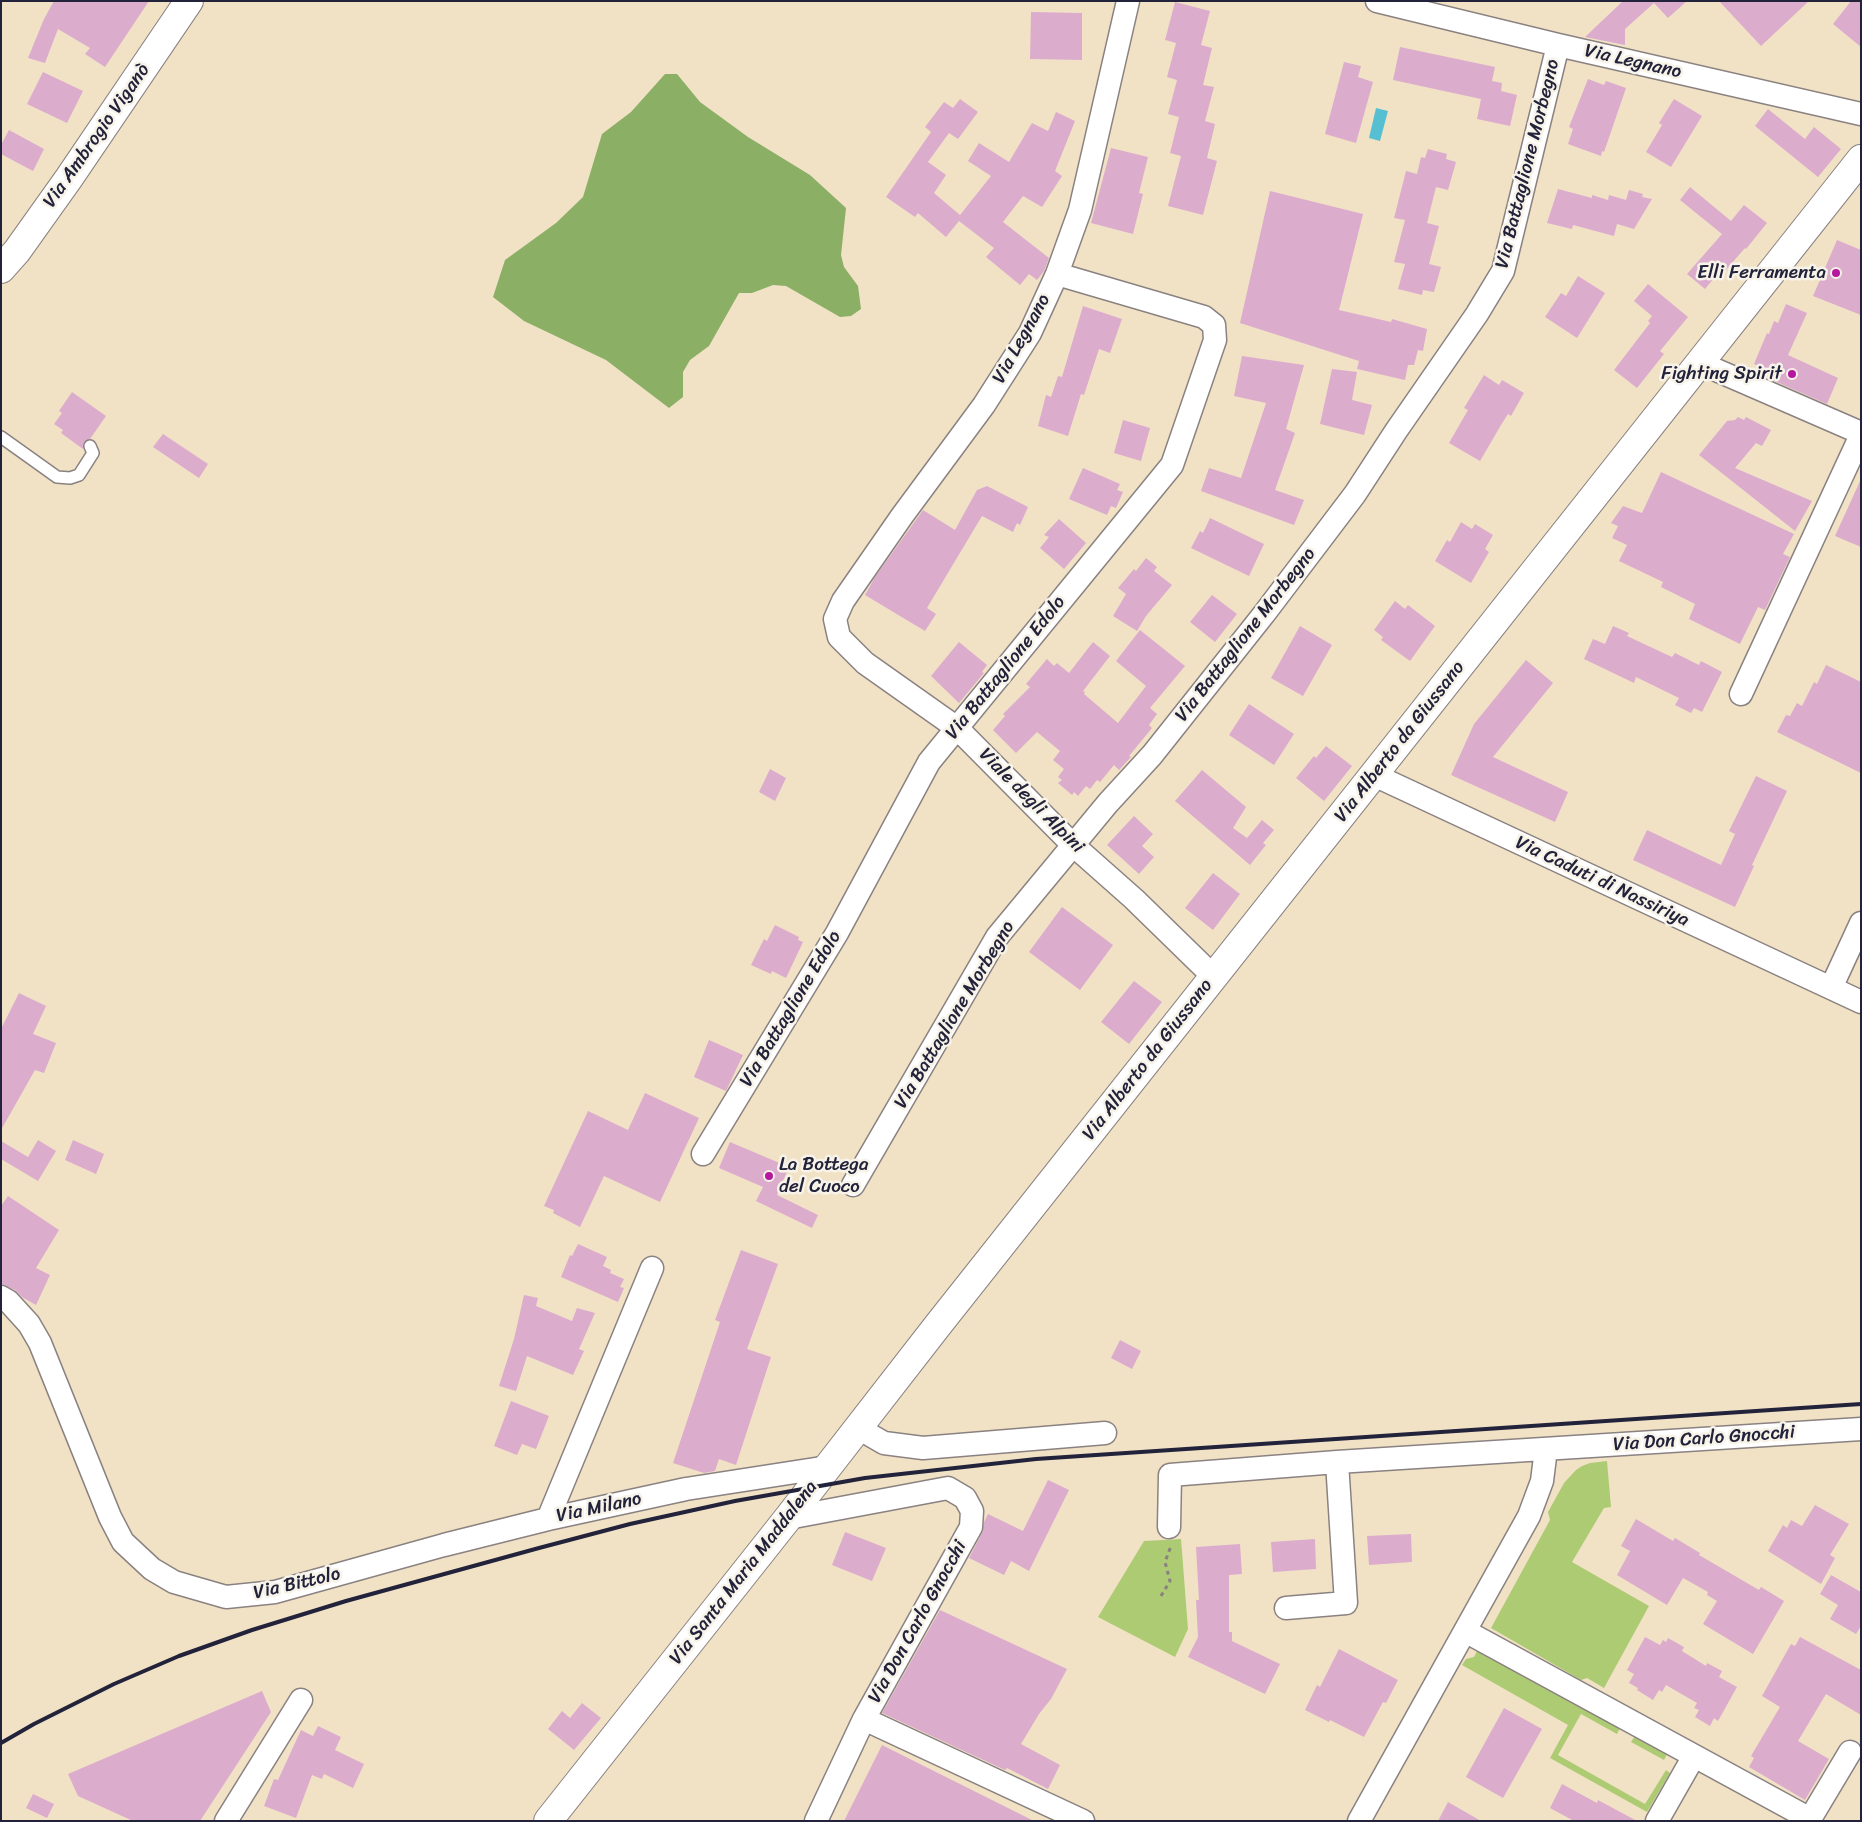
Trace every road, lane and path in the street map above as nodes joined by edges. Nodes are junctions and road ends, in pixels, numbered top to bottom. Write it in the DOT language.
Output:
graph roads {
  1 [pos="190,1"];
  2 [pos="1128,1"];
  3 [pos="1377,1"];
  4 [pos="1558,45"];
  5 [pos="1861,114"];
  6 [pos="1861,159"];
  7 [pos="1,269"];
  8 [pos="1057,274"];
  9 [pos="1700,363"];
  10 [pos="1861,434"];
  11 [pos="1,437"];
  12 [pos="90,446"];
  13 [pos="839,637"];
  14 [pos="1741,694"];
  15 [pos="957,728"];
  16 [pos="1374,775"];
  17 [pos="1074,845"];
  18 [pos="1861,923"];
  19 [pos="1214,977"];
  20 [pos="1831,988"];
  21 [pos="1861,1002"];
  22 [pos="702,1154"];
  23 [pos="853,1185"];
  24 [pos="652,1268"];
  25 [pos="1,1296"];
  26 [pos="938,1325"];
  27 [pos="858,1428"];
  28 [pos="1861,1428"];
  29 [pos="1106,1433"];
  30 [pos="1546,1449"];
  31 [pos="1337,1462"];
  32 [pos="828,1467"];
  33 [pos="788,1518"];
  34 [pos="548,1519"];
  35 [pos="1169,1527"];
  36 [pos="1161,1596"];
  37 [pos="1286,1608"];
  38 [pos="1465,1630"];
  39 [pos="301,1700"];
  40 [pos="864,1719"];
  41 [pos="1850,1752"];
  42 [pos="1694,1756"];
  43 [pos="226,1821"];
  44 [pos="548,1821"];
  45 [pos="816,1821"];
  46 [pos="1083,1821"];
  47 [pos="1359,1821"];
  48 [pos="1656,1821"];
  1 -- 7 [label="street, Via Ambrogio Viganò"];
  2 -- 8 [label="street, Via Legnano"];
  3 -- 4 [label="street, Via Legnano"];
  4 -- 5 [label="street, Via Legnano"];
  4 -- 17 [label="street, Via Battaglione Morbegno"];
  6 -- 9 [label="street, Via Alberto da Giussano"];
  8 -- 13 [label="street, Via Legnano"];
  8 -- 15 [label="street, Via Battaglione Edolo"];
  9 -- 10 [label="street"];
  9 -- 16 [label="street, Via Alberto da Giussano"];
  10 -- 14 [label="street"];
  11 -- 12 [label="lane"];
  13 -- 15 [label="street, Viale degli Alpini"];
  15 -- 17 [label="street, Viale degli Alpini"];
  15 -- 22 [label="street, Via Battaglione Edolo"];
  16 -- 19 [label="street, Via Alberto da Giussano"];
  16 -- 20 [label="street, Via Caduti di Nassiriya"];
  17 -- 19 [label="street, Viale degli Alpini"];
  17 -- 23 [label="street, Via Battaglione Morbegno"];
  18 -- 20 [label="street"];
  19 -- 26 [label="street, Via Alberto da Giussano"];
  20 -- 21 [label="street, Via Caduti di Nassiriya"];
  24 -- 34 [label="street, Via Milano"];
  25 -- 34 [label="street, Via Bittolo"];
  26 -- 27 [label="street, Via Santa Maria Maddalena"];
  27 -- 29 [label="street"];
  27 -- 32 [label="street, Via Santa Maria Maddalena"];
  28 -- 30 [label="street, Via Don Carlo Gnocchi"];
  30 -- 31 [label="street, Via Don Carlo Gnocchi"];
  30 -- 38 [label="street"];
  31 -- 35 [label="street, Via Don Carlo Gnocchi"];
  31 -- 37 [label="street"];
  32 -- 33 [label="street, Via Santa Maria Maddalena"];
  32 -- 34 [label="street, Via Milano"];
  33 -- 40 [label="street, Via Don Carlo Gnocchi"];
  33 -- 44 [label="street, Via Santa Maria Maddalena"];
  35 -- 36 [label="path"];
  38 -- 42 [label="street"];
  38 -- 47 [label="street"];
  39 -- 43 [label="street"];
  40 -- 45 [label="street"];
  40 -- 46 [label="street, Via Don Carlo Gnocchi"];
  41 -- 42 [label="street"];
  42 -- 48 [label="street"];
}
